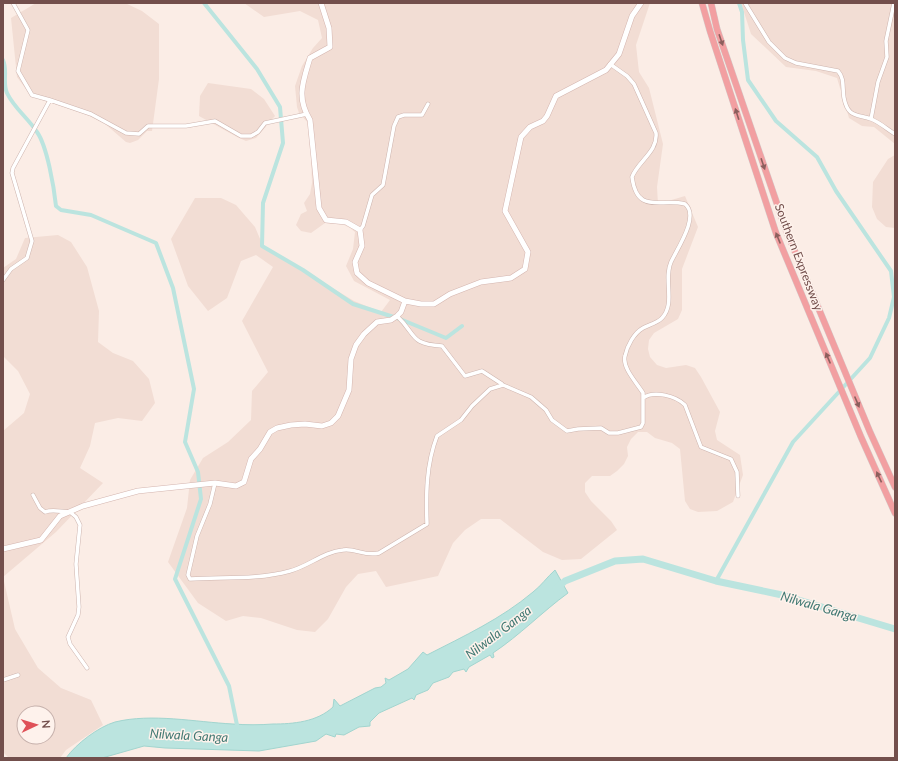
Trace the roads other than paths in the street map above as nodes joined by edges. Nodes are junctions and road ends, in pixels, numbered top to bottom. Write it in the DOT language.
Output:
graph roads {
  1 [pos="13,3"];
  2 [pos="321,3"];
  3 [pos="641,3"];
  4 [pos="702,3"];
  5 [pos="711,3"];
  6 [pos="745,3"];
  7 [pos="894,3"];
  8 [pos="610,64"];
  9 [pos="50,100"];
  10 [pos="428,104"];
  11 [pos="307,114"];
  12 [pos="871,119"];
  13 [pos="895,134"];
  14 [pos="360,230"];
  15 [pos="3,280"];
  16 [pos="405,301"];
  17 [pos="396,316"];
  18 [pos="503,385"];
  19 [pos="643,398"];
  20 [pos="215,483"];
  21 [pos="895,487"];
  22 [pos="33,495"];
  23 [pos="738,496"];
  24 [pos="70,512"];
  25 [pos="895,513"];
  26 [pos="3,549"];
  27 [pos="87,668"];
  28 [pos="18,675"];
  29 [pos="3,680"];
  1 -- 9 [label="street"];
  2 -- 11 [label="street"];
  3 -- 8 [label="street"];
  25 -- 4 [label="highway, Southern Expressway, one-way"];
  5 -- 21 [label="highway, Southern Expressway, one-way"];
  6 -- 12 [label="street"];
  7 -- 12 [label="street"];
  8 -- 16 [label="street"];
  8 -- 19 [label="street"];
  9 -- 11 [label="street"];
  9 -- 15 [label="street"];
  10 -- 14 [label="street"];
  11 -- 14 [label="street"];
  12 -- 13 [label="street"];
  14 -- 16 [label="street"];
  16 -- 17 [label="street"];
  17 -- 18 [label="street"];
  17 -- 20 [label="street"];
  18 -- 19 [label="street"];
  18 -- 20 [label="street"];
  19 -- 23 [label="street"];
  20 -- 24 [label="street"];
  22 -- 24 [label="street"];
  24 -- 26 [label="street"];
  24 -- 27 [label="street"];
  28 -- 29 [label="street"];
}
